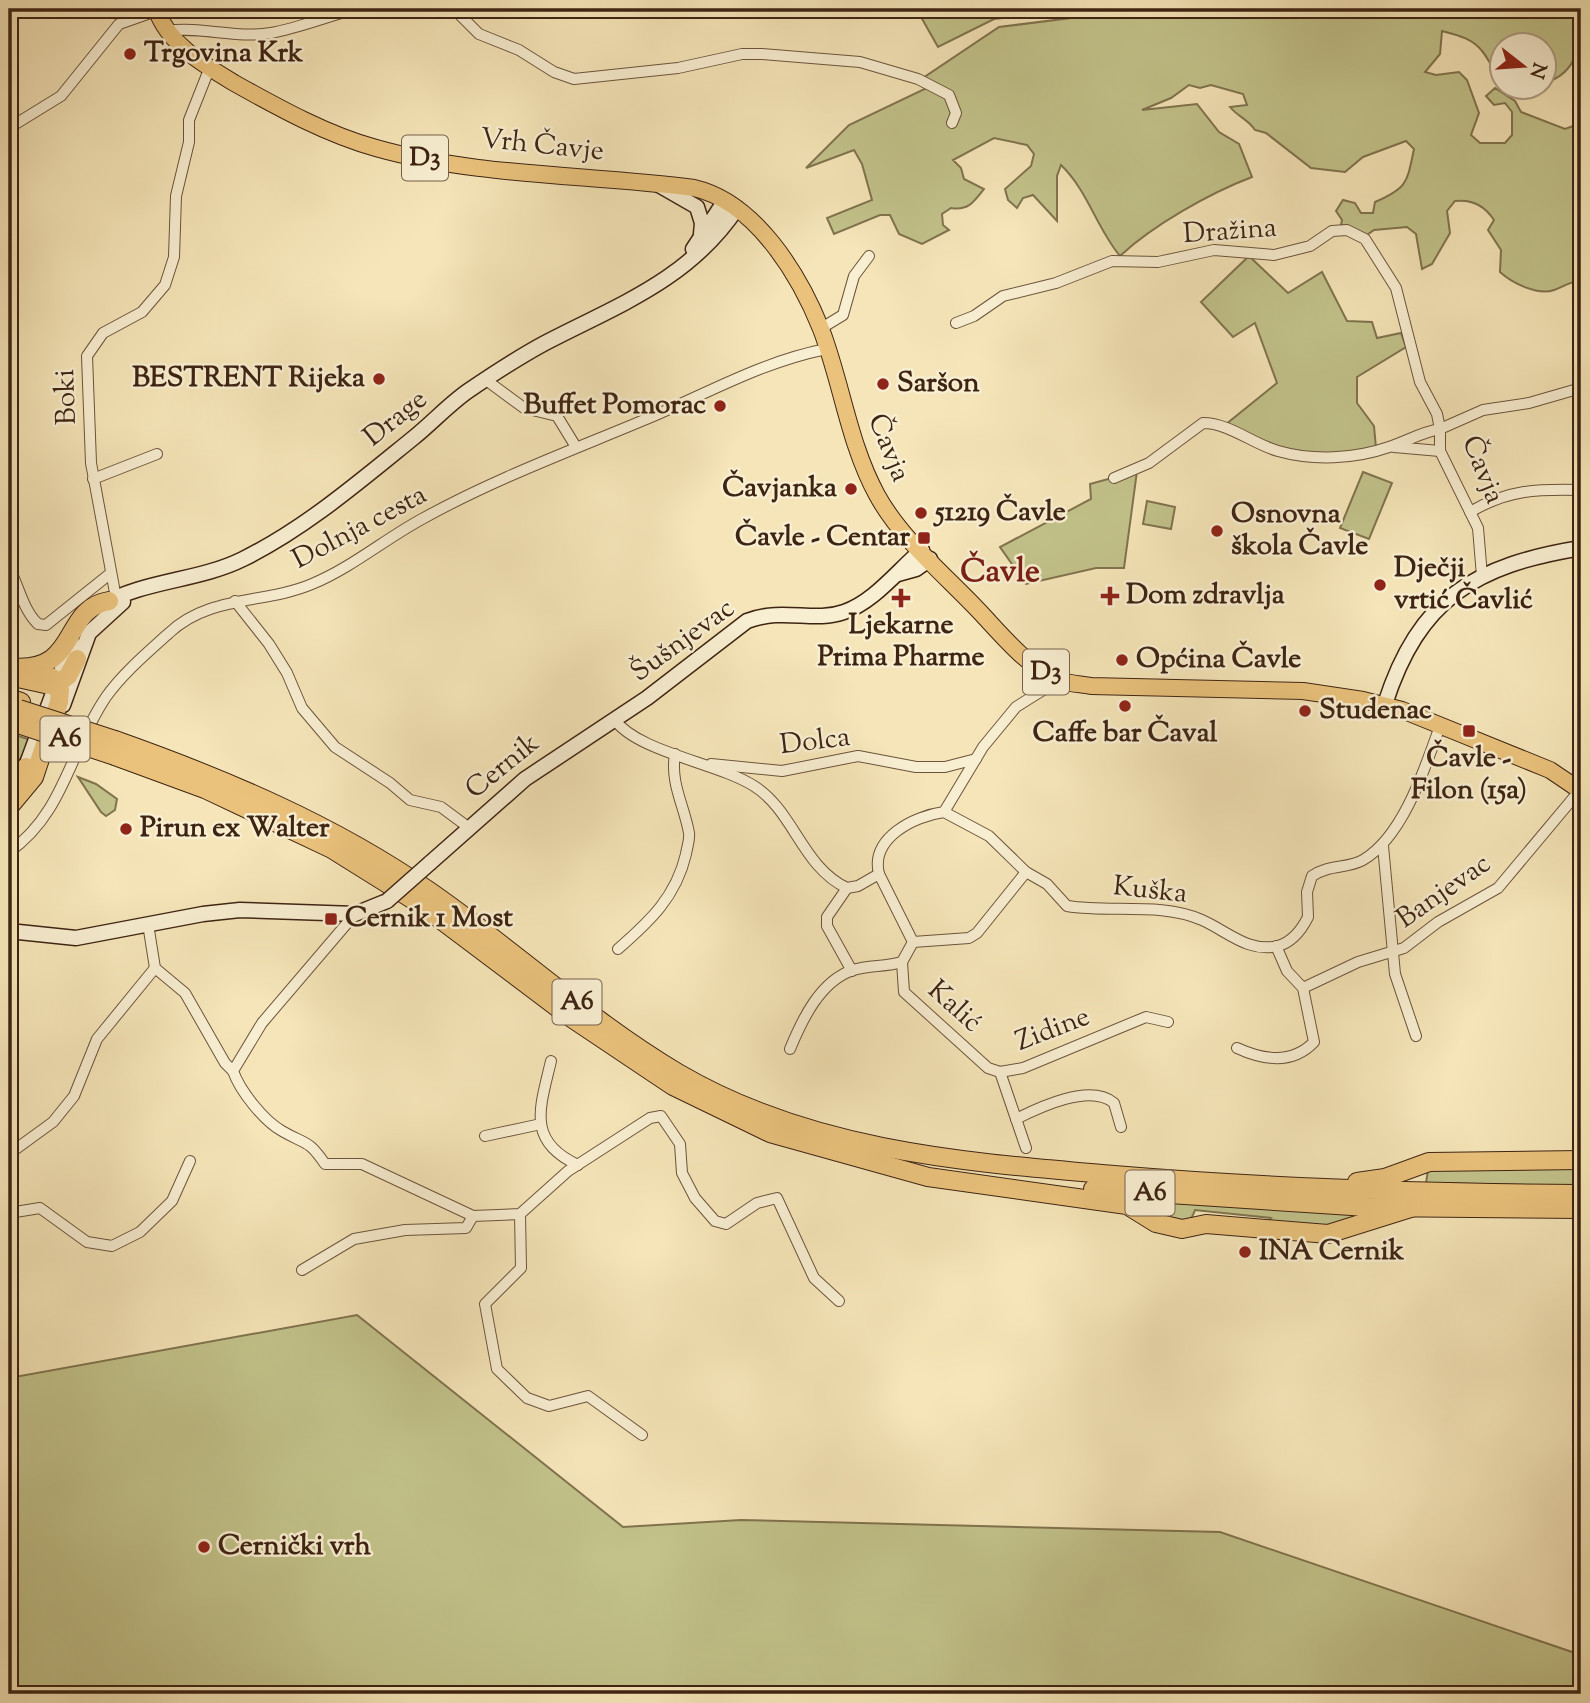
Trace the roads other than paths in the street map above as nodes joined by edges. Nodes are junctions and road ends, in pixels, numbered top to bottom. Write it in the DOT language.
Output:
graph roads {
  1 [pos="356,9"];
  2 [pos="454,9"];
  3 [pos="156,10"];
  4 [pos="167,31"];
  5 [pos="210,67"];
  6 [pos="952,123"];
  7 [pos="9,128"];
  8 [pos="657,184"];
  9 [pos="734,206"];
  10 [pos="701,236"];
  11 [pos="869,256"];
  12 [pos="681,265"];
  13 [pos="956,323"];
  14 [pos="820,329"];
  15 [pos="827,349"];
  16 [pos="486,380"];
  17 [pos="1581,388"];
  18 [pos="1440,429"];
  19 [pos="576,447"];
  20 [pos="1390,447"];
  21 [pos="1440,451"];
  22 [pos="157,454"];
  23 [pos="1114,478"];
  24 [pos="93,479"];
  25 [pos="1581,490"];
  26 [pos="1470,512"];
  27 [pos="1581,548"];
  28 [pos="926,555"];
  29 [pos="9,568"];
  30 [pos="111,573"];
  31 [pos="1482,576"];
  32 [pos="135,593"];
  33 [pos="113,600"];
  34 [pos="235,601"];
  35 [pos="78,659"];
  36 [pos="9,667"];
  37 [pos="30,675"];
  38 [pos="9,676"];
  39 [pos="1059,680"];
  40 [pos="57,684"];
  41 [pos="1385,705"];
  42 [pos="13,714"];
  43 [pos="52,714"];
  44 [pos="614,719"];
  45 [pos="1440,726"];
  46 [pos="115,745"];
  47 [pos="675,754"];
  48 [pos="976,759"];
  49 [pos="700,763"];
  50 [pos="26,767"];
  51 [pos="9,787"];
  52 [pos="1580,790"];
  53 [pos="9,795"];
  54 [pos="9,807"];
  55 [pos="944,812"];
  56 [pos="9,814"];
  57 [pos="467,827"];
  58 [pos="1383,845"];
  59 [pos="9,852"];
  60 [pos="1026,872"];
  61 [pos="879,874"];
  62 [pos="847,888"];
  63 [pos="355,914"];
  64 [pos="148,924"];
  65 [pos="9,931"];
  66 [pos="913,942"];
  67 [pos="1276,946"];
  68 [pos="618,949"];
  69 [pos="1393,951"];
  70 [pos="902,962"];
  71 [pos="155,968"];
  72 [pos="852,971"];
  73 [pos="1303,988"];
  74 [pos="1168,1022"];
  75 [pos="1416,1036"];
  76 [pos="1237,1048"];
  77 [pos="790,1049"];
  78 [pos="551,1061"];
  79 [pos="233,1071"];
  80 [pos="1000,1072"];
  81 [pos="1016,1119"];
  82 [pos="541,1124"];
  83 [pos="1121,1127"];
  84 [pos="485,1136"];
  85 [pos="1026,1149"];
  86 [pos="9,1154"];
  87 [pos="1581,1160"];
  88 [pos="191,1161"];
  89 [pos="888,1164"];
  90 [pos="578,1165"];
  91 [pos="1074,1171"];
  92 [pos="1581,1194"];
  93 [pos="1414,1207"];
  94 [pos="1581,1209"];
  95 [pos="9,1213"];
  96 [pos="520,1213"];
  97 [pos="473,1216"];
  98 [pos="302,1270"];
  99 [pos="839,1301"];
  100 [pos="642,1435"];
  1 -- 4 [label="street"];
  2 -- 6 [label="street"];
  3 -- 4 [label="main road, D3"];
  3 -- 7 [label="street"];
  4 -- 5 [label="main road, Vrh Čavje / D3"];
  5 -- 8 [label="main road, Vrh Čavje / D3"];
  5 -- 24 [label="street, Boki"];
  8 -- 9 [label="main road, Vrh Čavje / D3"];
  8 -- 10 [label="main road"];
  9 -- 10 [label="main road, Drage"];
  9 -- 12 [label="main road, Drage"];
  9 -- 14 [label="main road, Čavja / D3"];
  10 -- 12 [label="main road, Drage"];
  11 -- 14 [label="street"];
  12 -- 16 [label="main road, Drage"];
  13 -- 18 [label="street, Dražina"];
  14 -- 15 [label="main road, Čavja / D3"];
  15 -- 19 [label="street, Dolnja cesta"];
  15 -- 28 [label="main road, Čavja / D3"];
  16 -- 19 [label="street"];
  16 -- 32 [label="main road, Drage"];
  17 -- 18 [label="street, Čavja"];
  18 -- 20 [label="street"];
  18 -- 21 [label="street, Čavja"];
  19 -- 34 [label="street, Dolnja cesta"];
  20 -- 21 [label="street"];
  20 -- 23 [label="street"];
  21 -- 26 [label="street, Čavja"];
  22 -- 24 [label="street"];
  24 -- 30 [label="street, Boki"];
  25 -- 26 [label="street"];
  26 -- 31 [label="street, Čavja"];
  27 -- 31 [label="main road"];
  28 -- 39 [label="main road, Čavja / D3"];
  28 -- 44 [label="main road, Šušnjevac"];
  29 -- 30 [label="street"];
  30 -- 33 [label="street, Boki"];
  31 -- 41 [label="main road"];
  32 -- 33 [label="main road, Drage"];
  32 -- 35 [label="main road, Drage"];
  33 -- 37 [label="highway"];
  33 -- 40 [label="main road, Drage"];
  34 -- 57 [label="street"];
  34 -- 59 [label="street, Dolnja cesta"];
  35 -- 40 [label="highway"];
  35 -- 43 [label="main road, Drage"];
  36 -- 37 [label="highway"];
  37 -- 38 [label="highway"];
  37 -- 40 [label="highway"];
  37 -- 43 [label="highway"];
  39 -- 41 [label="main road, Čavja / D3"];
  39 -- 48 [label="street"];
  40 -- 43 [label="main road, Drage"];
  40 -- 54 [label="highway"];
  41 -- 45 [label="main road, Čavja / D3"];
  42 -- 46 [label="highway, A6, bridge"];
  43 -- 50 [label="main road"];
  43 -- 56 [label="main road"];
  44 -- 47 [label="street"];
  44 -- 57 [label="main road, Cernik"];
  45 -- 52 [label="main road, D3"];
  45 -- 58 [label="street"];
  46 -- 89 [label="highway, A6"];
  46 -- 91 [label="highway, A6"];
  47 -- 49 [label="street"];
  47 -- 68 [label="street"];
  48 -- 49 [label="street, Dolca"];
  48 -- 55 [label="street"];
  49 -- 62 [label="street"];
  50 -- 51 [label="highway"];
  50 -- 53 [label="main road"];
  52 -- 69 [label="street, Banjevac"];
  55 -- 60 [label="street, Kuška"];
  55 -- 61 [label="street"];
  57 -- 63 [label="main road, Cernik, bridge"];
  58 -- 67 [label="street"];
  58 -- 69 [label="street"];
  60 -- 66 [label="street, Kalić"];
  60 -- 67 [label="street, Kuška"];
  61 -- 62 [label="street"];
  61 -- 66 [label="street"];
  62 -- 72 [label="street"];
  63 -- 64 [label="main road"];
  63 -- 79 [label="street"];
  64 -- 65 [label="main road"];
  64 -- 71 [label="street"];
  66 -- 70 [label="street, Kalić"];
  67 -- 73 [label="street"];
  69 -- 73 [label="street, Banjevac"];
  69 -- 75 [label="street"];
  70 -- 72 [label="street, Kalić"];
  70 -- 80 [label="street, Kalić"];
  71 -- 79 [label="street"];
  71 -- 86 [label="street"];
  72 -- 77 [label="street"];
  73 -- 76 [label="street"];
  74 -- 80 [label="street, Zidine"];
  78 -- 82 [label="street"];
  79 -- 97 [label="street"];
  80 -- 81 [label="street, Zidine"];
  81 -- 83 [label="street"];
  81 -- 85 [label="street, Zidine"];
  82 -- 84 [label="street"];
  82 -- 90 [label="street"];
  87 -- 91 [label="highway"];
  88 -- 95 [label="street"];
  89 -- 93 [label="highway, A6"];
  89 -- 93 [label="highway"];
  90 -- 96 [label="street"];
  90 -- 99 [label="street"];
  91 -- 92 [label="highway, A6"];
  93 -- 94 [label="highway, A6"];
  96 -- 97 [label="street"];
  96 -- 100 [label="street"];
  97 -- 98 [label="street"];
}
